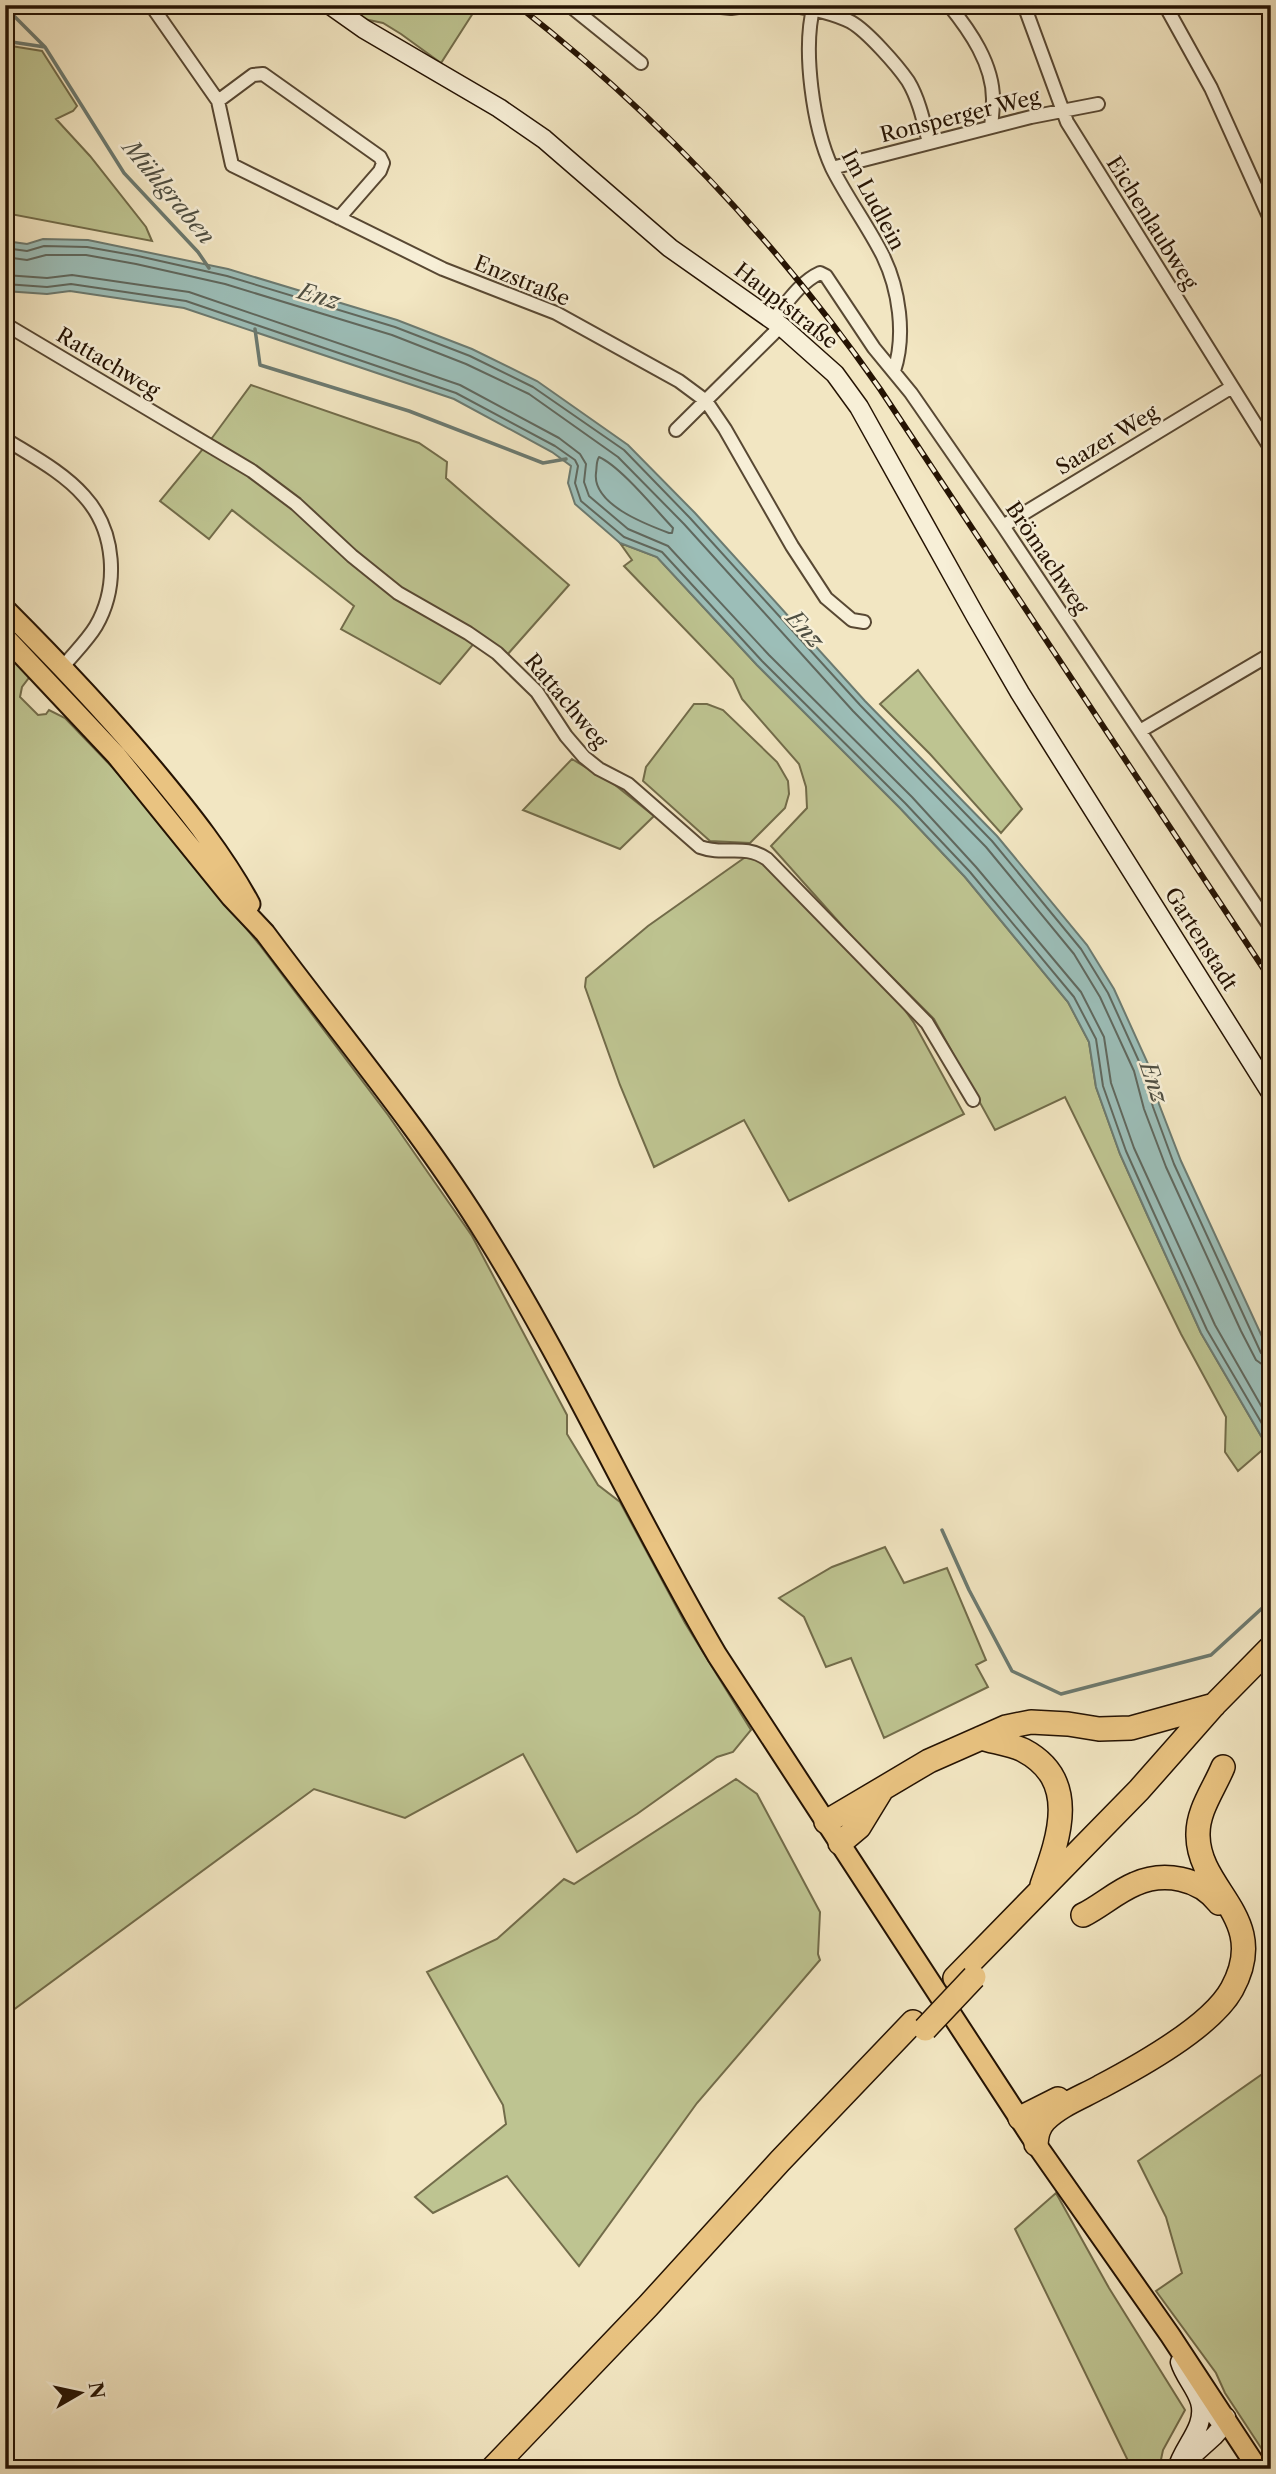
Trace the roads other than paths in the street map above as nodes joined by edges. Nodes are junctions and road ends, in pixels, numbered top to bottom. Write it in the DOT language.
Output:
graph roads {
  1 [pos="151,5"];
  2 [pos="330,5"];
  3 [pos="569,5"];
  4 [pos="702,5"];
  5 [pos="752,5"];
  6 [pos="788,5"];
  7 [pos="949,5"];
  8 [pos="1024,5"];
  9 [pos="1165,5"];
  10 [pos="813,7"];
  11 [pos="641,63"];
  12 [pos="218,101"];
  13 [pos="1098,104"];
  14 [pos="1063,111"];
  15 [pos="991,127"];
  16 [pos="929,143"];
  17 [pos="832,168"];
  18 [pos="339,218"];
  19 [pos="1271,221"];
  20 [pos="776,323"];
  21 [pos="5,324"];
  22 [pos="894,370"];
  23 [pos="1232,387"];
  24 [pos="706,401"];
  25 [pos="676,430"];
  26 [pos="5,439"];
  27 [pos="1271,449"];
  28 [pos="1003,526"];
  29 [pos="5,609"];
  30 [pos="864,622"];
  31 [pos="5,637"];
  32 [pos="80,646"];
  33 [pos="1271,654"];
  34 [pos="55,674"];
  35 [pos="88,696"];
  36 [pos="1140,731"];
  37 [pos="1115,846"];
  38 [pos="1271,928"];
  39 [pos="265,933"];
  40 [pos="1271,1093"];
  41 [pos="973,1100"];
  42 [pos="1267,1657"];
  43 [pos="1214,1705"];
  44 [pos="981,1738"];
  45 [pos="1223,1766"];
  46 [pos="885,1785"];
  47 [pos="825,1822"];
  48 [pos="845,1849"];
  49 [pos="1040,1891"];
  50 [pos="1083,1915"];
  51 [pos="965,1977"];
  52 [pos="919,2025"];
  53 [pos="1020,2118"];
  54 [pos="1036,2144"];
  55 [pos="1170,2335"];
  56 [pos="1226,2417"];
  57 [pos="1196,2432"];
  58 [pos="492,2469"];
  59 [pos="510,2469"];
  60 [pos="1177,2469"];
  61 [pos="1258,2469"];
  1 -- 12 [label="street, Enzstraße"];
  2 -- 20 [label="street, Hauptstraße"];
  3 -- 11 [label="street"];
  4 -- 5 [label="street"];
  6 -- 10 [label="street"];
  7 -- 15 [label="street"];
  8 -- 14 [label="street, Eichenlaubweg"];
  9 -- 19 [label="street"];
  10 -- 16 [label="street"];
  10 -- 17 [label="street, Im Ludlein"];
  12 -- 18 [label="street, Enzstraße"];
  12 -- 18 [label="street"];
  13 -- 14 [label="street, Ronsperger Weg"];
  14 -- 15 [label="street, Ronsperger Weg"];
  14 -- 23 [label="street, Eichenlaubweg"];
  15 -- 16 [label="street, Ronsperger Weg"];
  16 -- 17 [label="street, Ronsperger Weg"];
  17 -- 22 [label="street, Im Ludlein"];
  18 -- 24 [label="street, Enzstraße"];
  20 -- 22 [label="street, Brömachweg"];
  20 -- 24 [label="street"];
  20 -- 37 [label="street, Hauptstraße"];
  21 -- 41 [label="street, Rattachweg"];
  22 -- 28 [label="street, Brömachweg"];
  23 -- 27 [label="street, Eichenlaubweg"];
  23 -- 28 [label="street, Saazer Weg"];
  24 -- 25 [label="street"];
  24 -- 30 [label="street, Enzstraße"];
  26 -- 32 [label="street"];
  28 -- 36 [label="street, Brömachweg"];
  29 -- 34 [label="main road"];
  31 -- 34 [label="main road"];
  32 -- 34 [label="street"];
  32 -- 35 [label="street"];
  33 -- 36 [label="street"];
  34 -- 35 [label="main road"];
  34 -- 39 [label="main road"];
  35 -- 39 [label="main road"];
  36 -- 38 [label="street, Brömachweg"];
  37 -- 40 [label="street, Gartenstadt"];
  39 -- 47 [label="main road"];
  42 -- 43 [label="highway"];
  42 -- 51 [label="highway"];
  43 -- 44 [label="highway"];
  43 -- 49 [label="highway"];
  44 -- 46 [label="highway"];
  44 -- 49 [label="highway"];
  45 -- 54 [label="highway"];
  46 -- 47 [label="highway"];
  46 -- 48 [label="highway"];
  47 -- 48 [label="main road"];
  48 -- 53 [label="main road"];
  49 -- 51 [label="highway"];
  50 -- 53 [label="highway"];
  51 -- 52 [label="highway, bridge"];
  52 -- 58 [label="highway"];
  52 -- 59 [label="highway"];
  53 -- 54 [label="main road"];
  54 -- 55 [label="main road"];
  55 -- 56 [label="main road"];
  55 -- 57 [label="street"];
  56 -- 57 [label="street"];
  56 -- 60 [label="street"];
  56 -- 61 [label="main road"];
  57 -- 60 [label="street"];
}
